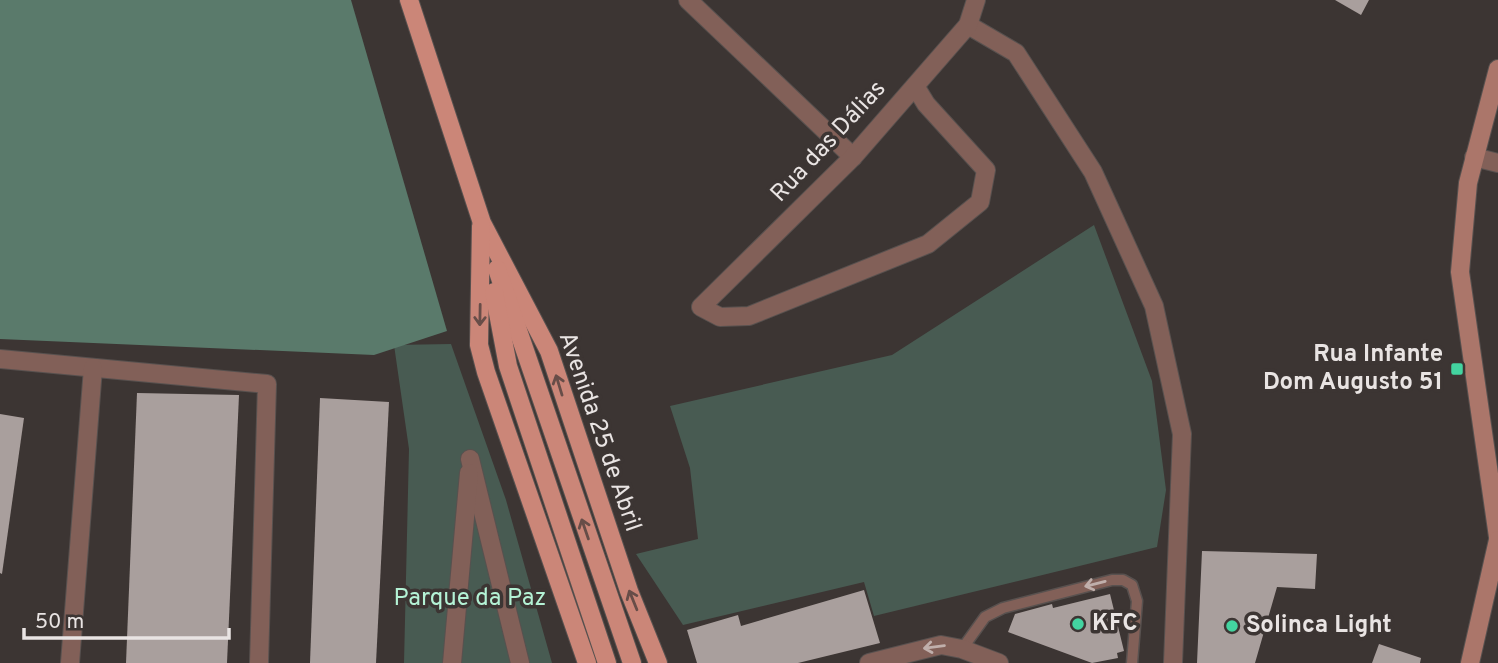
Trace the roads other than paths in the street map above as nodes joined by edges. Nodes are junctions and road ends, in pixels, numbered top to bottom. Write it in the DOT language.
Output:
graph roads {
  1 [pos="409,0"];
  2 [pos="688,0"];
  3 [pos="976,0"];
  4 [pos="968,25"];
  5 [pos="1498,69"];
  6 [pos="915,86"];
  7 [pos="853,157"];
  8 [pos="1474,157"];
  9 [pos="1498,163"];
  10 [pos="482,223"];
  11 [pos="0,359"];
  12 [pos="93,368"];
  13 [pos="1498,538"];
  14 [pos="962,649"];
  15 [pos="70,663"];
  16 [pos="258,663"];
  17 [pos="452,663"];
  18 [pos="520,663"];
  19 [pos="587,663"];
  20 [pos="607,663"];
  21 [pos="632,663"];
  22 [pos="658,663"];
  23 [pos="869,663"];
  24 [pos="999,663"];
  25 [pos="1132,663"];
  26 [pos="1173,663"];
  27 [pos="1470,663"];
  1 -- 10 [label="main road, Avenida 25 de Abril"];
  2 -- 7 [label="street"];
  3 -- 4 [label="street, Rua das Dálias"];
  4 -- 6 [label="street, Rua das Dálias"];
  4 -- 26 [label="street"];
  5 -- 8 [label="main road"];
  6 -- 7 [label="street, Rua das Dálias"];
  6 -- 7 [label="street, Rua das Dálias"];
  8 -- 9 [label="street"];
  8 -- 13 [label="main road"];
  10 -- 19 [label="main road, Avenida 25 de Abril, one-way"];
  10 -- 20 [label="main road"];
  21 -- 10 [label="main road, one-way"];
  22 -- 10 [label="main road, Avenida 25 de Abril, one-way"];
  11 -- 12 [label="street"];
  12 -- 15 [label="street"];
  12 -- 16 [label="street"];
  13 -- 27 [label="main road"];
  14 -- 23 [label="street, one-way"];
  14 -- 24 [label="street"];
  25 -- 14 [label="lane, one-way"];
  17 -- 18 [label="street"];
}
